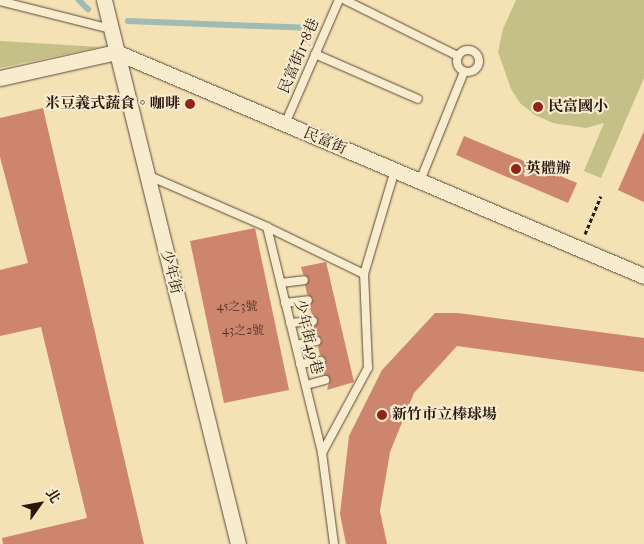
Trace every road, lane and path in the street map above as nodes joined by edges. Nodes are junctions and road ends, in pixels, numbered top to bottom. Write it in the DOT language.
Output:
graph roads {
  1 [pos="104,0"];
  2 [pos="339,0"];
  3 [pos="344,0"];
  4 [pos="0,1"];
  5 [pos="111,30"];
  6 [pos="116,52"];
  7 [pos="315,54"];
  8 [pos="458,56"];
  9 [pos="464,72"];
  10 [pos="0,78"];
  11 [pos="418,99"];
  12 [pos="285,124"];
  13 [pos="395,170"];
  14 [pos="147,175"];
  15 [pos="420,181"];
  16 [pos="600,196"];
  17 [pos="267,227"];
  18 [pos="579,248"];
  19 [pos="364,274"];
  20 [pos="644,276"];
  21 [pos="304,280"];
  22 [pos="281,283"];
  23 [pos="308,300"];
  24 [pos="285,303"];
  25 [pos="313,320"];
  26 [pos="290,323"];
  27 [pos="317,341"];
  28 [pos="296,345"];
  29 [pos="321,361"];
  30 [pos="300,364"];
  31 [pos="325,380"];
  32 [pos="306,385"];
  33 [pos="322,453"];
  34 [pos="238,544"];
  35 [pos="334,544"];
  1 -- 5 [label="street, 少年街"];
  2 -- 7 [label="lane, 民富街178巷"];
  3 -- 8 [label="lane"];
  4 -- 5 [label="lane"];
  5 -- 6 [label="street, 少年街"];
  6 -- 10 [label="street"];
  6 -- 12 [label="street, 民富街"];
  6 -- 14 [label="street, 少年街"];
  7 -- 11 [label="lane"];
  7 -- 12 [label="lane, 民富街178巷"];
  8 -- 9 [label="lane"];
  8 -- 9 [label="lane"];
  9 -- 15 [label="lane"];
  12 -- 13 [label="street, 民富街"];
  13 -- 15 [label="street, 民富街"];
  13 -- 19 [label="lane"];
  14 -- 17 [label="lane"];
  14 -- 34 [label="street, 少年街"];
  15 -- 18 [label="street, 民富街"];
  16 -- 18 [label="path"];
  17 -- 19 [label="lane"];
  17 -- 22 [label="lane, 少年街49巷"];
  18 -- 20 [label="street, 民富街"];
  19 -- 33 [label="lane"];
  21 -- 22 [label="lane"];
  22 -- 24 [label="lane, 少年街49巷"];
  23 -- 24 [label="lane"];
  24 -- 26 [label="lane, 少年街49巷"];
  25 -- 26 [label="lane"];
  26 -- 28 [label="lane, 少年街49巷"];
  27 -- 28 [label="lane"];
  28 -- 30 [label="lane, 少年街49巷"];
  29 -- 30 [label="lane"];
  30 -- 32 [label="lane, 少年街49巷"];
  31 -- 32 [label="lane"];
  32 -- 33 [label="lane, 少年街49巷"];
  33 -- 35 [label="lane, 少年街49巷"];
}
